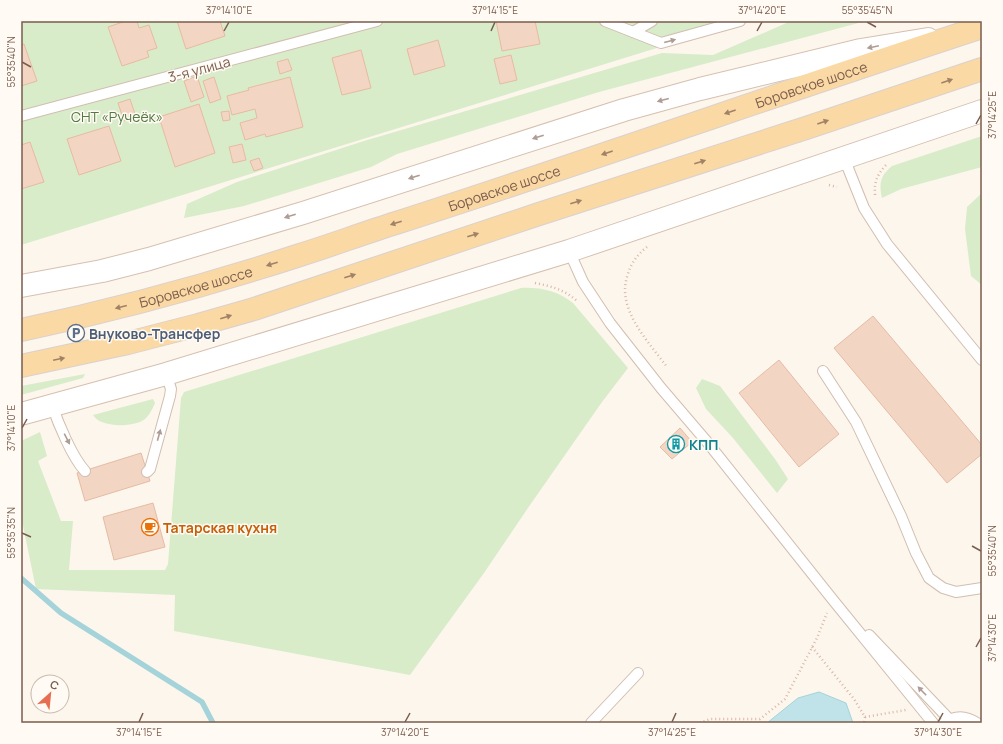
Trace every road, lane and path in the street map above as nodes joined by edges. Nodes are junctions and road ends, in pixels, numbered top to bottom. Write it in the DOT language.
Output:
graph roads {
  1 [pos="377,21"];
  2 [pos="605,21"];
  3 [pos="652,21"];
  4 [pos="740,21"];
  5 [pos="982,27"];
  6 [pos="633,32"];
  7 [pos="953,37"];
  8 [pos="982,69"];
  9 [pos="982,111"];
  10 [pos="21,116"];
  11 [pos="844,158"];
  12 [pos="892,162"];
  13 [pos="823,186"];
  14 [pos="837,187"];
  15 [pos="876,199"];
  16 [pos="650,245"];
  17 [pos="569,251"];
  18 [pos="532,283"];
  19 [pos="21,286"];
  20 [pos="579,303"];
  21 [pos="21,330"];
  22 [pos="982,360"];
  23 [pos="21,366"];
  24 [pos="667,367"];
  25 [pos="823,371"];
  26 [pos="166,374"];
  27 [pos="52,404"];
  28 [pos="21,414"];
  29 [pos="85,471"];
  30 [pos="148,472"];
  31 [pos="809,570"];
  32 [pos="982,588"];
  33 [pos="833,600"];
  34 [pos="812,646"];
  35 [pos="638,673"];
  36 [pos="920,708"];
  37 [pos="865,717"];
  38 [pos="946,721"];
  39 [pos="591,723"];
  40 [pos="700,723"];
  41 [pos="864,723"];
  42 [pos="933,723"];
  43 [pos="977,723"];
  1 -- 10 [label="lane, 3-я улица"];
  2 -- 6 [label="lane"];
  3 -- 6 [label="lane"];
  6 -- 4 [label="lane, one-way"];
  5 -- 7 [label="main road, Боровское шоссе"];
  7 -- 19 [label="main road, one-way"];
  7 -- 21 [label="main road, Боровское шоссе, one-way"];
  23 -- 8 [label="main road, one-way"];
  9 -- 11 [label="main road"];
  11 -- 17 [label="main road"];
  11 -- 22 [label="lane"];
  12 -- 15 [label="path"];
  13 -- 14 [label="path"];
  16 -- 24 [label="path"];
  17 -- 26 [label="main road"];
  17 -- 31 [label="lane"];
  18 -- 20 [label="path"];
  25 -- 32 [label="lane"];
  26 -- 27 [label="main road"];
  30 -- 26 [label="lane, one-way"];
  27 -- 28 [label="main road"];
  27 -- 29 [label="lane, one-way"];
  31 -- 33 [label="lane"];
  38 -- 31 [label="lane, one-way"];
  33 -- 34 [label="path"];
  33 -- 36 [label="lane"];
  34 -- 37 [label="path"];
  34 -- 40 [label="path"];
  35 -- 39 [label="lane"];
  36 -- 37 [label="path"];
  36 -- 42 [label="lane"];
  37 -- 41 [label="path"];
  38 -- 43 [label="lane"];
}
